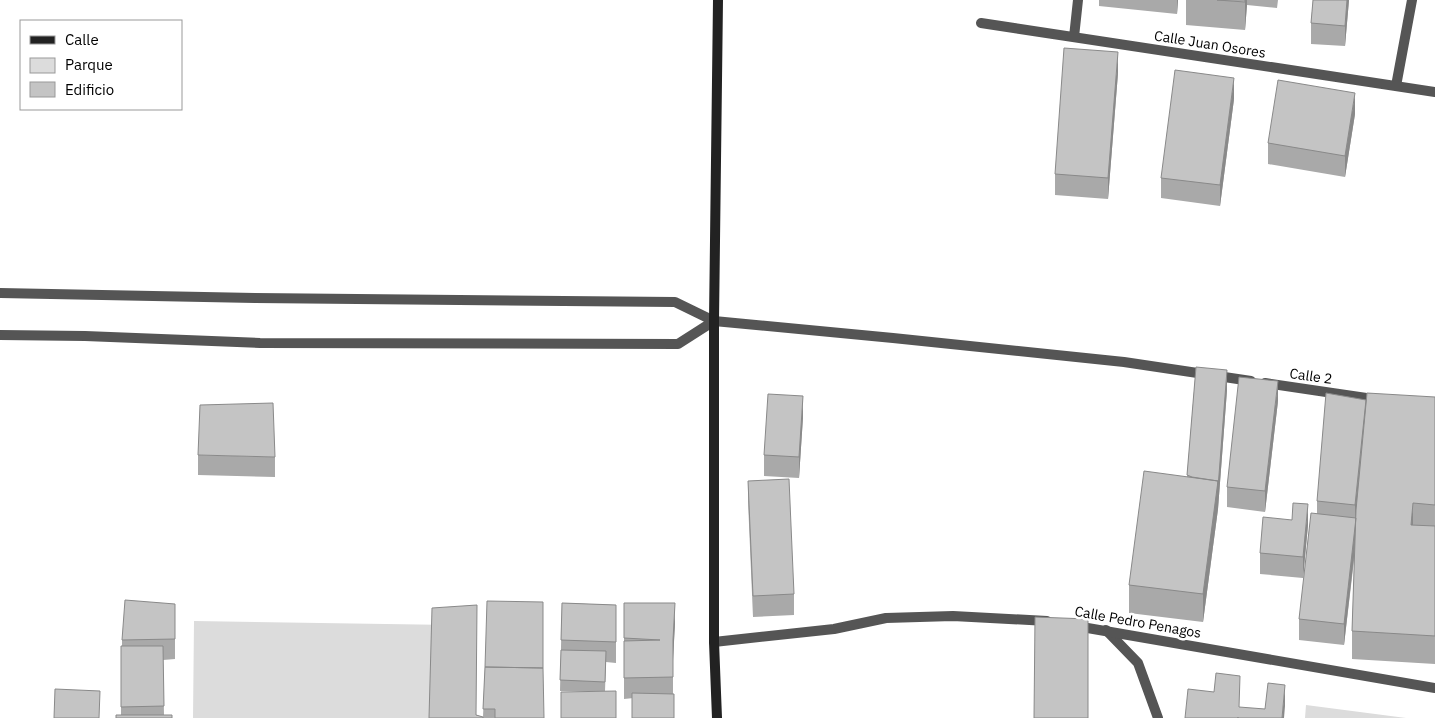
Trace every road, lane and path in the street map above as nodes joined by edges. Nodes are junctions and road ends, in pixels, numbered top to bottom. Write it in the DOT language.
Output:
graph roads {
  1 [pos="718,0"];
  2 [pos="1078,0"];
  3 [pos="1412,0"];
  4 [pos="981,23"];
  5 [pos="1074,37"];
  6 [pos="1396,86"];
  7 [pos="1435,92"];
  8 [pos="0,293"];
  9 [pos="714,321"];
  10 [pos="0,335"];
  11 [pos="1387,401"];
  12 [pos="1106,630"];
  13 [pos="714,642"];
  14 [pos="1435,688"];
  15 [pos="717,718"];
  16 [pos="1158,718"];
  1 -- 9 [label="street"];
  2 -- 5 [label="street"];
  3 -- 6 [label="street"];
  4 -- 5 [label="street, Calle Juan Osores"];
  5 -- 6 [label="street, Calle Juan Osores"];
  6 -- 7 [label="street, Calle Juan Osores"];
  8 -- 9 [label="street"];
  9 -- 10 [label="street"];
  9 -- 11 [label="street, Calle 2"];
  9 -- 13 [label="street"];
  12 -- 13 [label="street, Calle Pedro Penagos"];
  12 -- 14 [label="street, Calle Pedro Penagos"];
  12 -- 16 [label="street"];
  13 -- 15 [label="street"];
}
